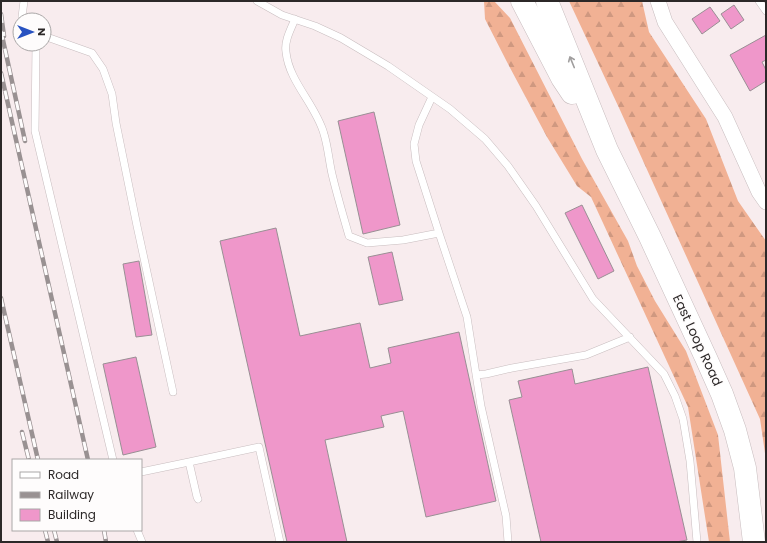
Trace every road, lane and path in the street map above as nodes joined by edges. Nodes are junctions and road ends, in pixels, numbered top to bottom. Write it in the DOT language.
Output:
graph roads {
  1 [pos="24,1"];
  2 [pos="257,1"];
  3 [pos="506,1"];
  4 [pos="522,1"];
  5 [pos="547,1"];
  6 [pos="658,1"];
  7 [pos="759,1"];
  8 [pos="766,10"];
  9 [pos="23,12"];
  10 [pos="295,19"];
  11 [pos="52,39"];
  12 [pos="36,52"];
  13 [pos="562,78"];
  14 [pos="432,97"];
  15 [pos="607,150"];
  16 [pos="764,194"];
  17 [pos="439,233"];
  18 [pos="630,337"];
  19 [pos="476,374"];
  20 [pos="173,392"];
  21 [pos="113,459"];
  22 [pos="189,462"];
  23 [pos="142,472"];
  24 [pos="198,499"];
  25 [pos="137,531"];
  26 [pos="142,542"];
  27 [pos="280,542"];
  28 [pos="508,542"];
  29 [pos="697,542"];
  30 [pos="754,542"];
  1 -- 9 [label="lane"];
  2 -- 10 [label="lane"];
  3 -- 13 [label="main road"];
  4 -- 13 [label="main road, East Loop Road"];
  15 -- 5 [label="main road, East Loop Road, one-way"];
  6 -- 16 [label="street"];
  7 -- 8 [label="lane"];
  10 -- 14 [label="lane"];
  10 -- 17 [label="lane"];
  11 -- 20 [label="lane"];
  12 -- 21 [label="lane"];
  13 -- 15 [label="main road, East Loop Road"];
  14 -- 17 [label="lane"];
  14 -- 18 [label="lane"];
  15 -- 30 [label="main road, East Loop Road"];
  17 -- 19 [label="lane"];
  18 -- 19 [label="lane"];
  18 -- 29 [label="lane"];
  19 -- 28 [label="lane"];
  22 -- 23 [label="lane"];
  22 -- 24 [label="lane"];
  22 -- 27 [label="lane"];
  25 -- 26 [label="lane"];
}
